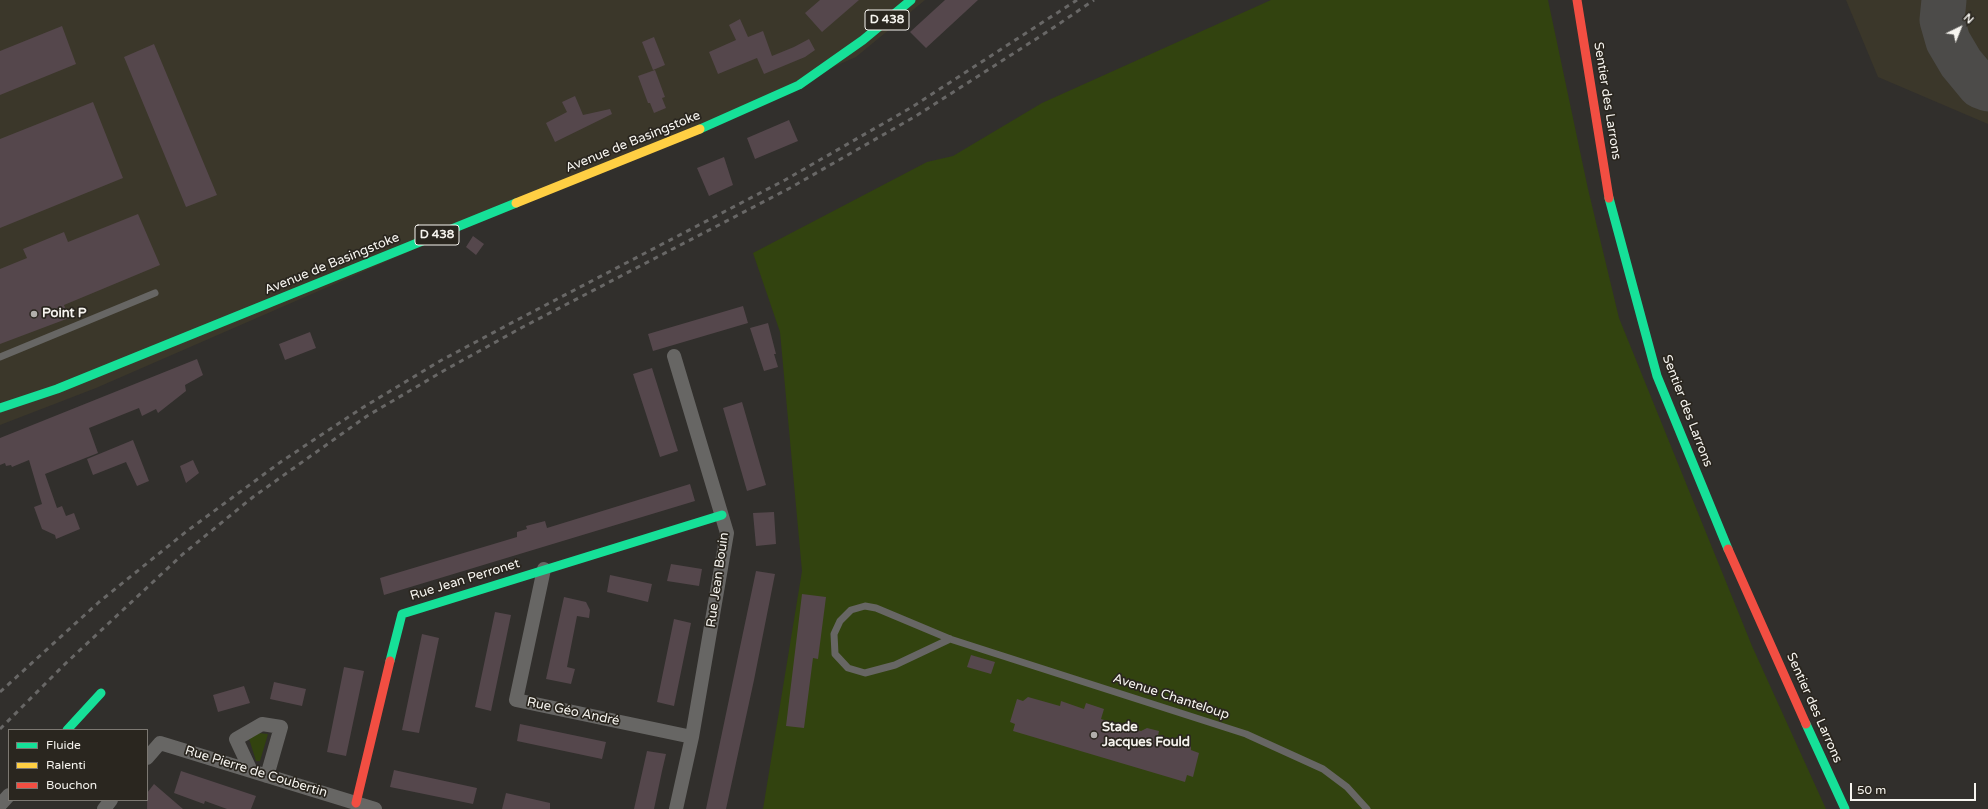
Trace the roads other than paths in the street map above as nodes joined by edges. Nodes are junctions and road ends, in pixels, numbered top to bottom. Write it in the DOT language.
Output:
graph roads {
  1 [pos="905,0"];
  2 [pos="912,0"];
  3 [pos="1577,0"];
  4 [pos="863,40"];
  5 [pos="155,293"];
  6 [pos="674,356"];
  7 [pos="0,357"];
  8 [pos="0,408"];
  9 [pos="722,515"];
  10 [pos="544,569"];
  11 [pos="950,639"];
  12 [pos="101,693"];
  13 [pos="68,729"];
  14 [pos="692,738"];
  15 [pos="148,757"];
  16 [pos="251,771"];
  17 [pos="266,776"];
  18 [pos="8,796"];
  19 [pos="110,801"];
  20 [pos="356,803"];
  21 [pos="0,805"];
  22 [pos="104,809"];
  23 [pos="375,809"];
  24 [pos="676,809"];
  25 [pos="1367,809"];
  26 [pos="1845,809"];
  1 -- 4 [label="street, Avenue de Basingstoke / D 438"];
  2 -- 4 [label="street, Avenue de Basingstoke / D 438"];
  3 -- 26 [label="street, Sentier des Larrons"];
  4 -- 8 [label="street, Avenue de Basingstoke / D 438"];
  5 -- 7 [label="lane"];
  6 -- 9 [label="street, Rue Jean Bouin"];
  9 -- 10 [label="street, Rue Jean Perronet"];
  9 -- 14 [label="street, Rue Jean Bouin"];
  10 -- 14 [label="street, Rue Géo André"];
  10 -- 20 [label="street, Rue Jean Perronet"];
  11 -- 11 [label="lane, Avenue Chanteloup"];
  11 -- 25 [label="lane, Avenue Chanteloup"];
  12 -- 13 [label="street"];
  14 -- 24 [label="street, Rue Jean Bouin"];
  15 -- 16 [label="street, Rue Pierre de Coubertin"];
  16 -- 17 [label="street, Rue Pierre de Coubertin"];
  16 -- 17 [label="street"];
  17 -- 20 [label="street, Rue Pierre de Coubertin"];
  18 -- 21 [label="street"];
  19 -- 22 [label="street"];
  20 -- 23 [label="street, Rue Pierre de Coubertin"];
}
